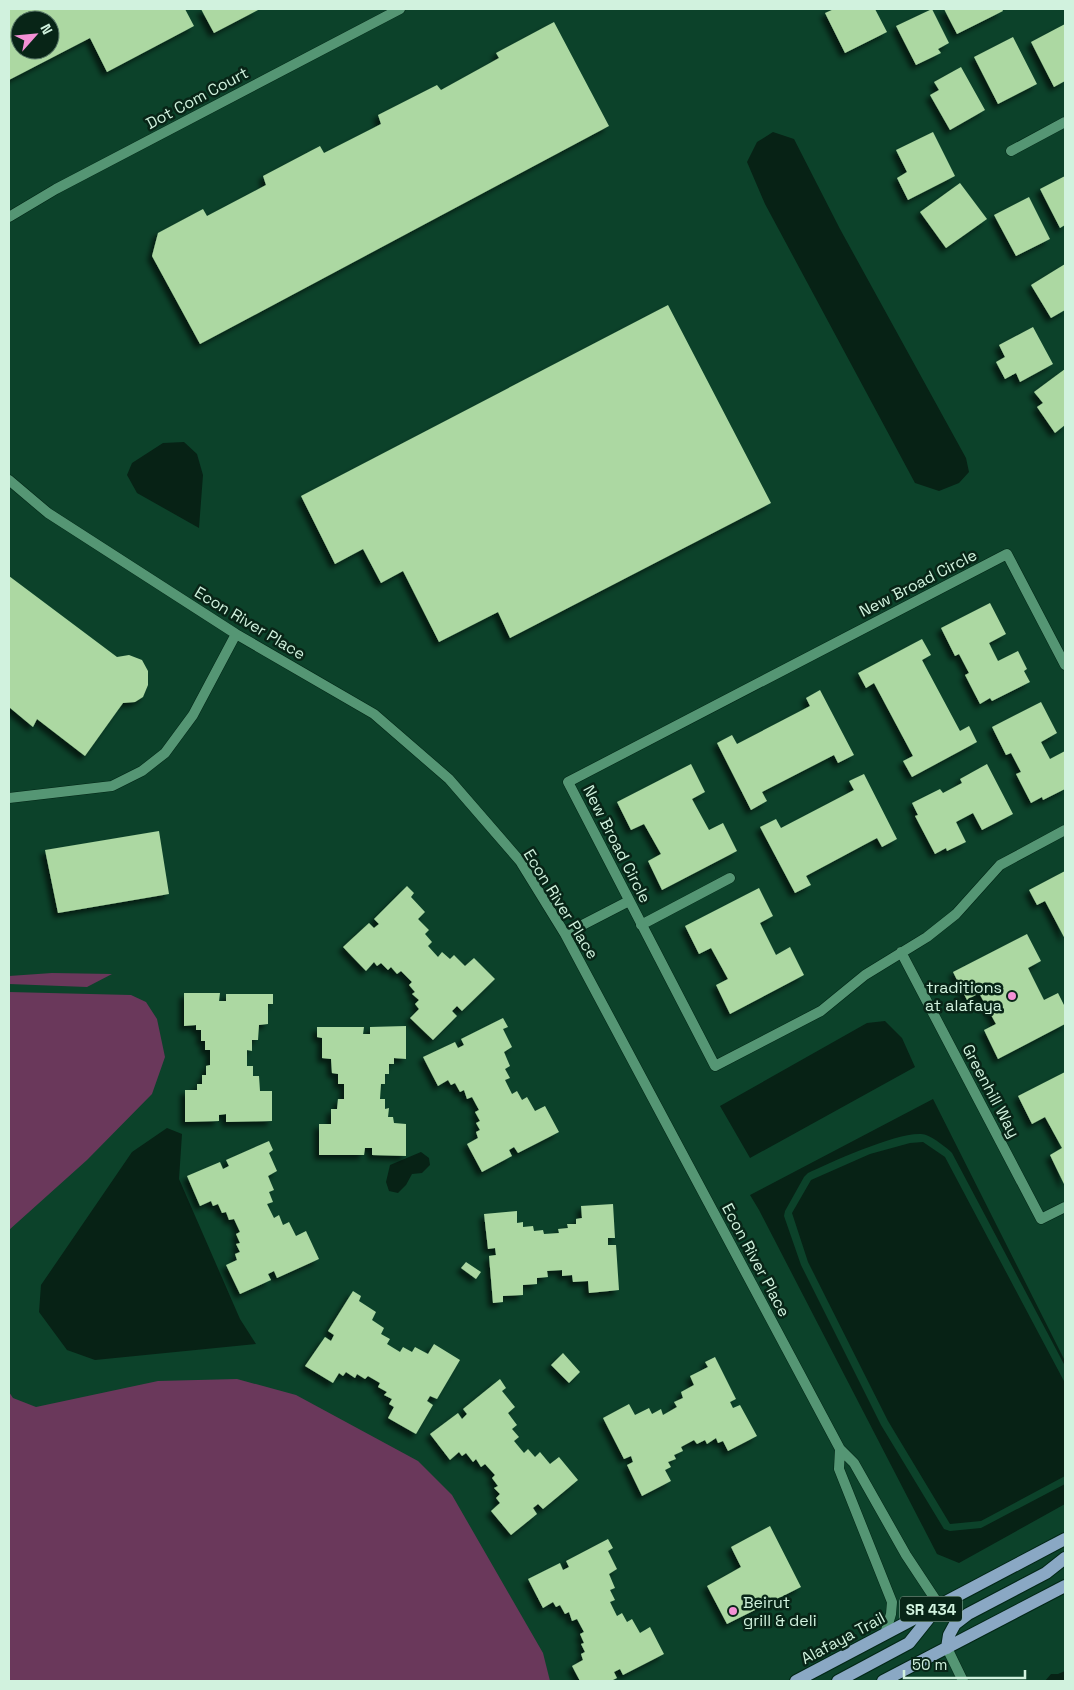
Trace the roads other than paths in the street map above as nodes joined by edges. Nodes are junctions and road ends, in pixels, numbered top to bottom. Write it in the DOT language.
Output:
graph roads {
  1 [pos="400,9"];
  2 [pos="1065,122"];
  3 [pos="1011,151"];
  4 [pos="9,217"];
  5 [pos="9,480"];
  6 [pos="236,634"];
  7 [pos="1065,665"];
  8 [pos="9,798"];
  9 [pos="1065,830"];
  10 [pos="730,878"];
  11 [pos="629,901"];
  12 [pos="641,925"];
  13 [pos="565,934"];
  14 [pos="901,952"];
  15 [pos="1065,1207"];
  16 [pos="840,1449"];
  17 [pos="1065,1539"];
  18 [pos="1065,1558"];
  19 [pos="1065,1586"];
  20 [pos="939,1605"];
  21 [pos="885,1634"];
  22 [pos="947,1648"];
  23 [pos="796,1681"];
  24 [pos="838,1681"];
  25 [pos="883,1681"];
  26 [pos="963,1681"];
  1 -- 4 [label="street, Dot Com Court"];
  2 -- 3 [label="street"];
  5 -- 6 [label="street, Econ River Place"];
  6 -- 8 [label="street"];
  6 -- 13 [label="street, Econ River Place"];
  7 -- 11 [label="street, New Broad Circle"];
  9 -- 14 [label="street, New Broad Circle"];
  10 -- 12 [label="street"];
  11 -- 12 [label="street, New Broad Circle"];
  11 -- 13 [label="street"];
  12 -- 14 [label="street, New Broad Circle"];
  13 -- 16 [label="street, Econ River Place"];
  14 -- 15 [label="street, Greenhill Way"];
  16 -- 20 [label="street, Econ River Place"];
  16 -- 21 [label="street, Econ River Place"];
  17 -- 20 [label="main road, Alafaya Trail / SR 434"];
  18 -- 22 [label="main road"];
  19 -- 22 [label="main road, SR 434"];
  20 -- 21 [label="main road, Alafaya Trail / SR 434"];
  20 -- 24 [label="main road"];
  21 -- 23 [label="main road, Alafaya Trail / SR 434"];
  22 -- 25 [label="main road, SR 434"];
  22 -- 26 [label="street"];
}
